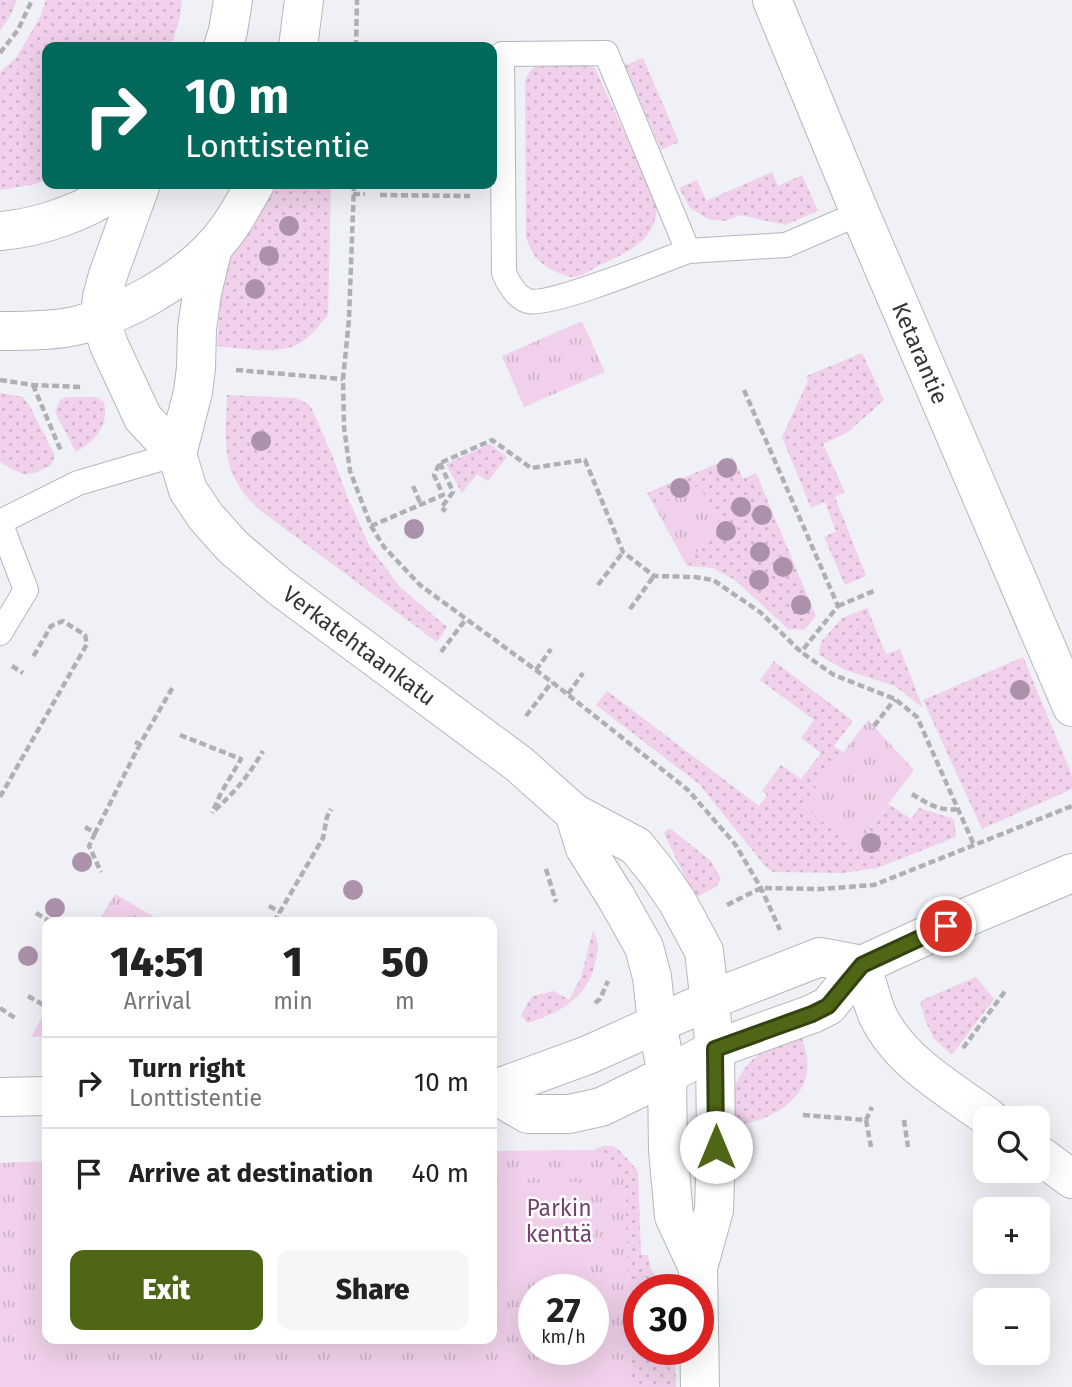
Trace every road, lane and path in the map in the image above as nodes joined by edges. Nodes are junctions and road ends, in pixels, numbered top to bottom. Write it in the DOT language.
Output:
graph roads {
  1 [pos="32,0"];
  2 [pos="233,0"];
  3 [pos="304,0"];
  4 [pos="357,0"];
  5 [pos="772,0"];
  6 [pos="225,42"];
  7 [pos="299,42"];
  8 [pos="356,42"];
  9 [pos="0,53"];
  10 [pos="117,189"];
  11 [pos="139,189"];
  12 [pos="253,189"];
  13 [pos="354,189"];
  14 [pos="354,194"];
  15 [pos="365,194"];
  16 [pos="380,195"];
  17 [pos="504,197"];
  18 [pos="860,213"];
  19 [pos="0,231"];
  20 [pos="213,247"];
  21 [pos="688,251"];
  22 [pos="100,318"];
  23 [pos="0,331"];
  24 [pos="228,369"];
  25 [pos="343,379"];
  26 [pos="0,380"];
  27 [pos="33,385"];
  28 [pos="92,387"];
  29 [pos="744,390"];
  30 [pos="177,454"];
  31 [pos="65,458"];
  32 [pos="440,463"];
  33 [pos="413,485"];
  34 [pos="421,505"];
  35 [pos="446,511"];
  36 [pos="0,522"];
  37 [pos="371,526"];
  38 [pos="623,552"];
  39 [pos="654,576"];
  40 [pos="598,586"];
  41 [pos="876,590"];
  42 [pos="838,606"];
  43 [pos="630,609"];
  44 [pos="466,619"];
  45 [pos="0,633"];
  46 [pos="551,649"];
  47 [pos="441,652"];
  48 [pos="801,652"];
  49 [pos="33,657"];
  50 [pos="536,670"];
  51 [pos="583,673"];
  52 [pos="552,682"];
  53 [pos="174,685"];
  54 [pos="568,694"];
  55 [pos="895,699"];
  56 [pos="1072,707"];
  57 [pos="526,716"];
  58 [pos="874,726"];
  59 [pos="180,735"];
  60 [pos="262,751"];
  61 [pos="912,793"];
  62 [pos="0,797"];
  63 [pos="1072,806"];
  64 [pos="331,808"];
  65 [pos="958,809"];
  66 [pos="574,813"];
  67 [pos="85,827"];
  68 [pos="94,833"];
  69 [pos="974,845"];
  70 [pos="101,872"];
  71 [pos="1072,873"];
  72 [pos="761,888"];
  73 [pos="269,905"];
  74 [pos="718,910"];
  75 [pos="280,912"];
  76 [pos="36,913"];
  77 [pos="43,917"];
  78 [pos="277,917"];
  79 [pos="781,931"];
  80 [pos="862,965"];
  81 [pos="609,979"];
  82 [pos="1006,990"];
  83 [pos="28,996"];
  84 [pos="710,1000"];
  85 [pos="42,1004"];
  86 [pos="593,1005"];
  87 [pos="0,1008"];
  88 [pos="15,1018"];
  89 [pos="657,1023"];
  90 [pos="715,1049"];
  91 [pos="959,1053"];
  92 [pos="667,1075"];
  93 [pos="497,1089"];
  94 [pos="497,1094"];
  95 [pos="42,1096"];
  96 [pos="0,1097"];
  97 [pos="973,1106"];
  98 [pos="872,1107"];
  99 [pos="803,1115"];
  100 [pos="866,1120"];
  101 [pos="905,1120"];
  102 [pos="871,1147"];
  103 [pos="908,1147"];
  104 [pos="1050,1163"];
  105 [pos="1072,1179"];
  106 [pos="698,1268"];
  107 [pos="700,1387"];
  1 -- 9 [label="path"];
  2 -- 6 [label="street"];
  3 -- 7 [label="street"];
  4 -- 8 [label="path"];
  5 -- 18 [label="street, Ketarantie"];
  10 -- 19 [label="street"];
  11 -- 22 [label="street, Verkatehtaankatu"];
  12 -- 20 [label="street"];
  13 -- 14 [label="path"];
  14 -- 15 [label="path"];
  14 -- 25 [label="path"];
  16 -- 17 [label="path"];
  17 -- 21 [label="lane"];
  17 -- 21 [label="lane"];
  18 -- 21 [label="lane"];
  18 -- 56 [label="street, Ketarantie"];
  20 -- 22 [label="street"];
  20 -- 30 [label="street"];
  22 -- 23 [label="street"];
  22 -- 30 [label="street, Verkatehtaankatu"];
  24 -- 25 [label="path"];
  25 -- 37 [label="path"];
  26 -- 27 [label="path"];
  27 -- 28 [label="path"];
  27 -- 31 [label="path"];
  29 -- 42 [label="path"];
  30 -- 36 [label="lane"];
  30 -- 66 [label="street, Verkatehtaankatu"];
  32 -- 34 [label="path"];
  32 -- 35 [label="path"];
  32 -- 38 [label="path"];
  33 -- 34 [label="path"];
  34 -- 37 [label="path"];
  36 -- 45 [label="lane"];
  37 -- 44 [label="path"];
  38 -- 39 [label="path"];
  38 -- 40 [label="path"];
  39 -- 43 [label="path"];
  39 -- 48 [label="path"];
  41 -- 42 [label="path"];
  42 -- 48 [label="path"];
  44 -- 47 [label="path"];
  44 -- 50 [label="path"];
  46 -- 50 [label="path"];
  48 -- 55 [label="path"];
  49 -- 62 [label="path"];
  50 -- 52 [label="path"];
  51 -- 54 [label="path"];
  52 -- 54 [label="path"];
  52 -- 57 [label="path"];
  53 -- 68 [label="path"];
  54 -- 72 [label="path"];
  55 -- 58 [label="path"];
  55 -- 65 [label="path"];
  59 -- 60 [label="path"];
  61 -- 65 [label="path"];
  63 -- 69 [label="path"];
  64 -- 75 [label="path"];
  65 -- 69 [label="path"];
  66 -- 84 [label="street, Verkatehtaankatu"];
  66 -- 89 [label="street"];
  67 -- 68 [label="path"];
  68 -- 70 [label="path"];
  69 -- 72 [label="path"];
  71 -- 80 [label="street"];
  72 -- 74 [label="path"];
  72 -- 79 [label="path"];
  73 -- 75 [label="path"];
  75 -- 78 [label="path"];
  76 -- 77 [label="path"];
  80 -- 84 [label="street"];
  80 -- 90 [label="street"];
  80 -- 97 [label="street"];
  81 -- 86 [label="path"];
  82 -- 91 [label="path"];
  83 -- 85 [label="path"];
  84 -- 89 [label="street"];
  84 -- 90 [label="street, Verkatehtaankatu"];
  87 -- 88 [label="path"];
  89 -- 92 [label="street"];
  89 -- 93 [label="street"];
  90 -- 92 [label="street"];
  90 -- 106 [label="street, Verkatehtaankatu"];
  92 -- 94 [label="street"];
  92 -- 106 [label="street"];
  95 -- 96 [label="street"];
  98 -- 100 [label="path"];
  99 -- 100 [label="path"];
  100 -- 102 [label="path"];
  101 -- 103 [label="path"];
  104 -- 105 [label="street"];
  106 -- 107 [label="street"];
}
